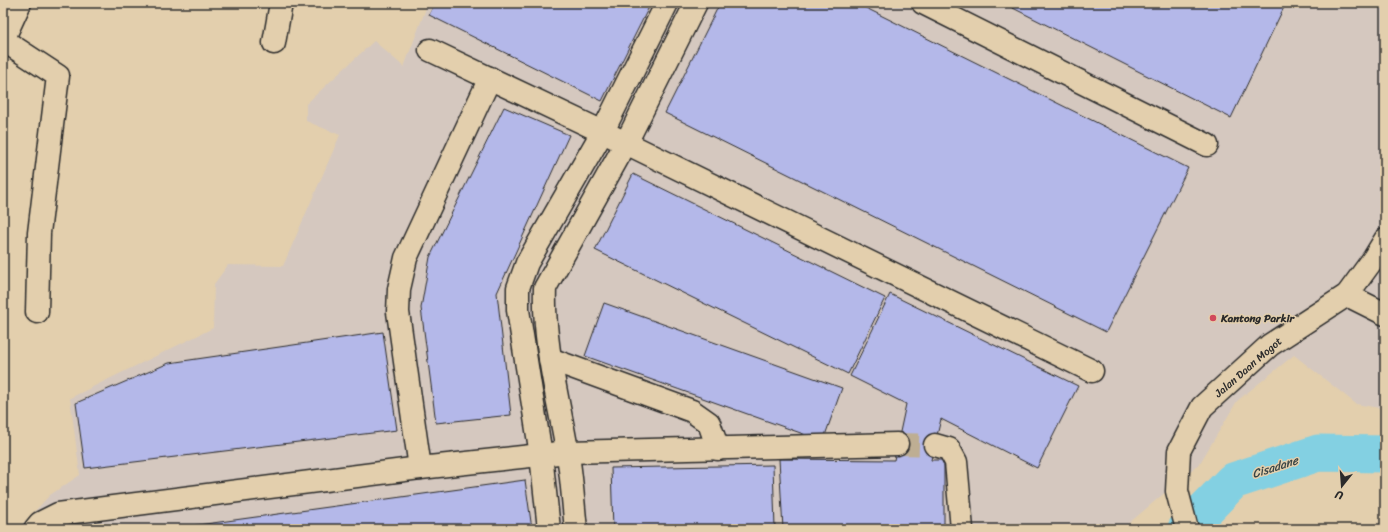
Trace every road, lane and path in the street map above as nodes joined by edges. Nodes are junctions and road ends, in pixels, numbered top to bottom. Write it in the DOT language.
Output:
graph roads {
  1 [pos="20,3"];
  2 [pos="281,3"];
  3 [pos="666,3"];
  4 [pos="696,3"];
  5 [pos="923,3"];
  6 [pos="3,40"];
  7 [pos="274,43"];
  8 [pos="430,50"];
  9 [pos="490,78"];
  10 [pos="603,131"];
  11 [pos="626,142"];
  12 [pos="1207,145"];
  13 [pos="1385,240"];
  14 [pos="1347,295"];
  15 [pos="36,312"];
  16 [pos="1385,314"];
  17 [pos="550,359"];
  18 [pos="1092,371"];
  19 [pos="897,444"];
  20 [pos="935,445"];
  21 [pos="718,449"];
  22 [pos="568,452"];
  23 [pos="541,455"];
  24 [pos="420,468"];
  25 [pos="35,529"];
  26 [pos="549,529"];
  27 [pos="576,529"];
  28 [pos="962,529"];
  29 [pos="1187,529"];
  1 -- 6 [label="street"];
  2 -- 7 [label="street"];
  3 -- 10 [label="street"];
  4 -- 11 [label="street"];
  5 -- 12 [label="street"];
  6 -- 15 [label="street"];
  8 -- 9 [label="street"];
  9 -- 10 [label="street"];
  9 -- 24 [label="street"];
  10 -- 11 [label="street"];
  10 -- 23 [label="street"];
  11 -- 17 [label="street"];
  11 -- 18 [label="street"];
  13 -- 14 [label="street, Jalan Daan Mogot"];
  14 -- 16 [label="street"];
  14 -- 29 [label="street, Jalan Daan Mogot"];
  17 -- 21 [label="street"];
  17 -- 22 [label="street"];
  19 -- 21 [label="street"];
  20 -- 28 [label="street"];
  21 -- 22 [label="street"];
  22 -- 23 [label="street"];
  22 -- 27 [label="street"];
  23 -- 24 [label="street"];
  23 -- 26 [label="street"];
  24 -- 25 [label="street"];
}
